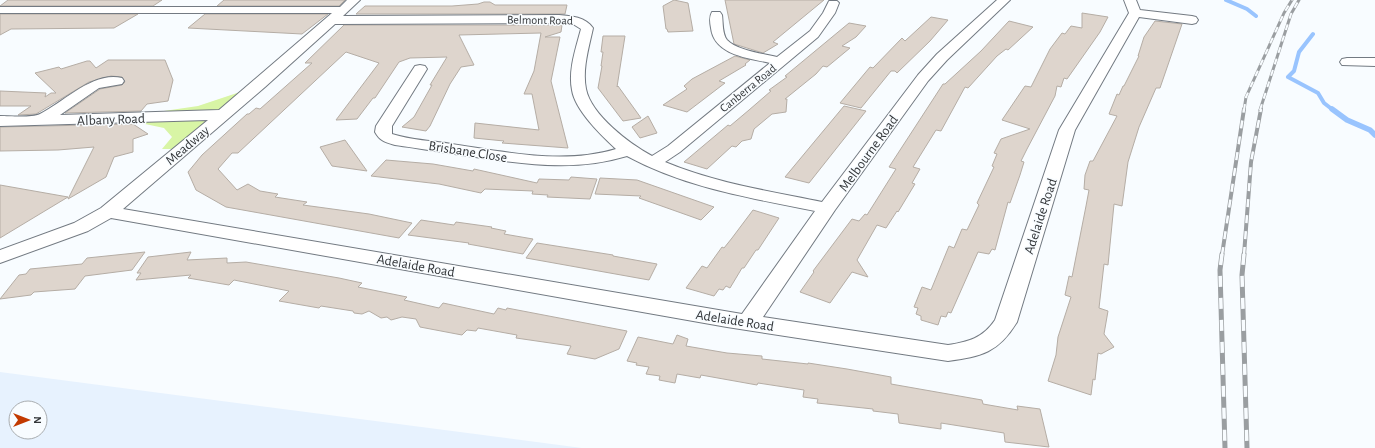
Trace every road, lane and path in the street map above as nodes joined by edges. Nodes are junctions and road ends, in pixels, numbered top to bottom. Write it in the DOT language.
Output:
graph roads {
  1 [pos="197,0"];
  2 [pos="1004,0"];
  3 [pos="833,3"];
  4 [pos="1132,6"];
  5 [pos="0,10"];
  6 [pos="182,10"];
  7 [pos="343,10"];
  8 [pos="716,14"];
  9 [pos="1192,20"];
  10 [pos="780,62"];
  11 [pos="1347,62"];
  12 [pos="1375,62"];
  13 [pos="420,69"];
  14 [pos="117,81"];
  15 [pos="222,115"];
  16 [pos="0,121"];
  17 [pos="40,121"];
  18 [pos="628,150"];
  19 [pos="652,163"];
  20 [pos="827,208"];
  21 [pos="108,212"];
  22 [pos="0,257"];
  23 [pos="748,322"];
  1 -- 6 [label="street"];
  2 -- 20 [label="street, Melbourne Road"];
  3 -- 10 [label="street, Canberra Road"];
  4 -- 9 [label="street"];
  4 -- 23 [label="street, Adelaide Road"];
  5 -- 6 [label="street"];
  6 -- 7 [label="street"];
  7 -- 15 [label="street, Meadway"];
  7 -- 18 [label="street, Belmont Road"];
  8 -- 10 [label="street"];
  10 -- 19 [label="street, Canberra Road"];
  11 -- 12 [label="street"];
  13 -- 18 [label="street, Brisbane Close"];
  14 -- 17 [label="street"];
  15 -- 17 [label="street, Albany Road"];
  15 -- 21 [label="street, Meadway"];
  16 -- 17 [label="street, Albany Road"];
  18 -- 19 [label="street, Belmont Road"];
  19 -- 20 [label="street, Belmont Road"];
  20 -- 23 [label="street, Melbourne Road"];
  21 -- 22 [label="street, Meadway"];
  21 -- 23 [label="street, Adelaide Road"];
}
